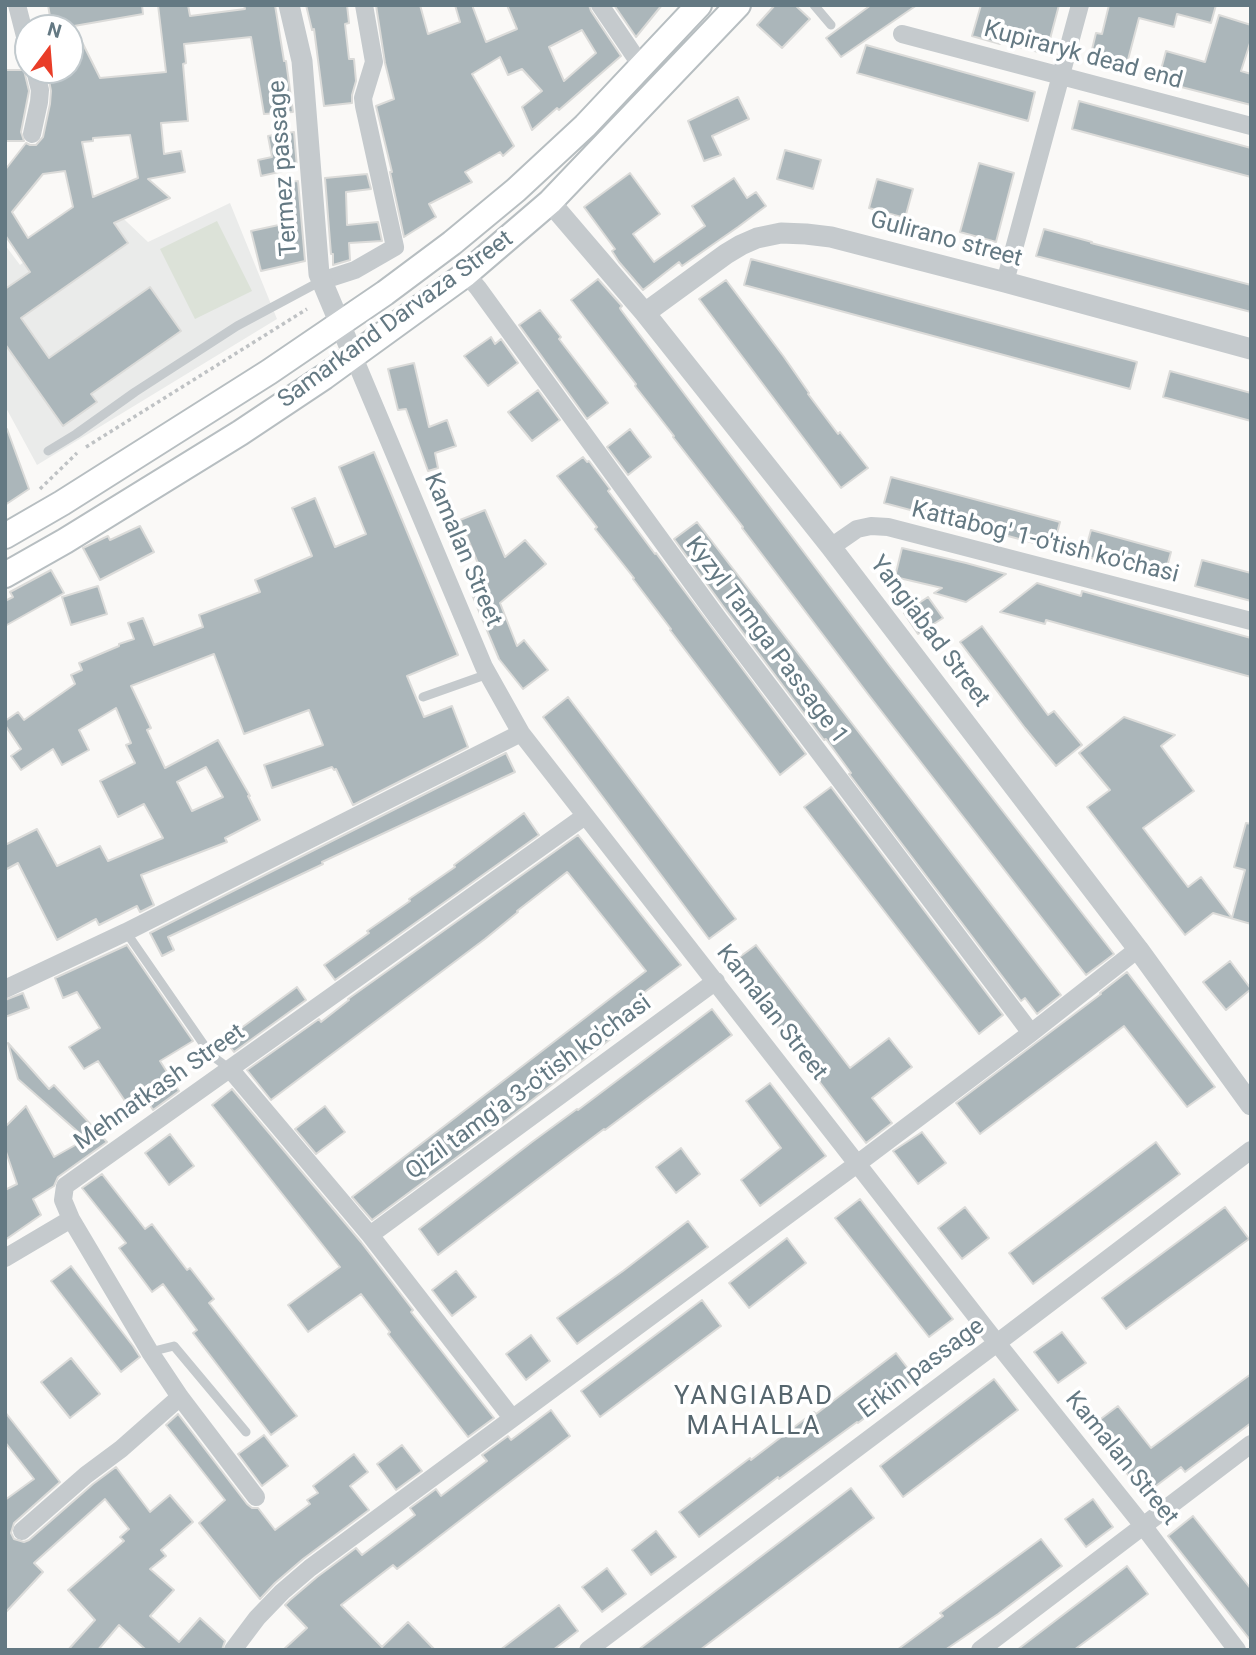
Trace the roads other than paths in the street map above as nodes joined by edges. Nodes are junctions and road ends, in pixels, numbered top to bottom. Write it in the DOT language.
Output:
graph roads {
  1 [pos="289,5"];
  2 [pos="364,5"];
  3 [pos="600,5"];
  4 [pos="699,5"];
  5 [pos="738,5"];
  6 [pos="814,5"];
  7 [pos="1080,5"];
  8 [pos="831,25"];
  9 [pos="902,34"];
  10 [pos="642,67"];
  11 [pos="1060,75"];
  12 [pos="38,84"];
  13 [pos="1251,126"];
  14 [pos="32,134"];
  15 [pos="550,202"];
  16 [pos="466,274"];
  17 [pos="321,281"];
  18 [pos="1005,282"];
  19 [pos="645,313"];
  20 [pos="339,324"];
  21 [pos="1251,349"];
  22 [pos="353,355"];
  23 [pos="48,451"];
  24 [pos="5,536"];
  25 [pos="831,547"];
  26 [pos="5,575"];
  27 [pos="1251,621"];
  28 [pos="488,674"];
  29 [pos="423,697"];
  30 [pos="521,733"];
  31 [pos="585,816"];
  32 [pos="126,932"];
  33 [pos="1138,949"];
  34 [pos="716,981"];
  35 [pos="5,989"];
  36 [pos="1031,1034"];
  37 [pos="230,1069"];
  38 [pos="1251,1105"];
  39 [pos="1251,1150"];
  40 [pos="857,1164"];
  41 [pos="71,1219"];
  42 [pos="370,1234"];
  43 [pos="5,1258"];
  44 [pos="997,1343"];
  45 [pos="150,1352"];
  46 [pos="180,1398"];
  47 [pos="512,1418"];
  48 [pos="246,1432"];
  49 [pos="1251,1444"];
  50 [pos="256,1497"];
  51 [pos="1144,1527"];
  52 [pos="22,1531"];
  53 [pos="233,1650"];
  54 [pos="587,1650"];
  55 [pos="980,1650"];
  56 [pos="1237,1650"];
  1 -- 17 [label="street, Termez passage"];
  2 -- 17 [label="street"];
  3 -- 10 [label="street"];
  4 -- 10 [label="main road, Samarkand Darvaza Street"];
  5 -- 15 [label="main road, Samarkand Darvaza Street"];
  6 -- 8 [label="lane"];
  7 -- 11 [label="street"];
  9 -- 11 [label="street, Kupiraryk dead end"];
  10 -- 20 [label="main road, Samarkand Darvaza Street"];
  11 -- 13 [label="street, Kupiraryk dead end"];
  11 -- 18 [label="street"];
  12 -- 14 [label="street"];
  15 -- 16 [label="main road, Samarkand Darvaza Street"];
  15 -- 19 [label="street, Yangiabad Street"];
  16 -- 22 [label="main road, Samarkand Darvaza Street"];
  16 -- 36 [label="street, Kyzyl Tamga Passage 1"];
  17 -- 20 [label="street, Termez passage"];
  17 -- 23 [label="lane"];
  18 -- 19 [label="street, Gulirano street"];
  18 -- 21 [label="street, Gulirano street"];
  19 -- 25 [label="street, Yangiabad Street"];
  20 -- 22 [label="street, Termez passage"];
  20 -- 24 [label="main road, Samarkand Darvaza Street"];
  22 -- 26 [label="main road, Samarkand Darvaza Street"];
  22 -- 28 [label="street, Kamalan Street"];
  25 -- 27 [label="street, Kattabog' 1-o'tish ko'chasi"];
  25 -- 33 [label="street, Yangiabad Street"];
  28 -- 29 [label="lane"];
  28 -- 30 [label="street, Kamalan Street"];
  30 -- 31 [label="street, Kamalan Street"];
  30 -- 32 [label="street"];
  31 -- 34 [label="street, Kamalan Street"];
  31 -- 37 [label="street, Mehnatkash Street"];
  32 -- 35 [label="street"];
  32 -- 37 [label="lane"];
  33 -- 36 [label="street"];
  33 -- 38 [label="street, Yangiabad Street"];
  34 -- 40 [label="street, Kamalan Street"];
  34 -- 42 [label="street, Qizil tamg'a 3-o'tish ko'chasi"];
  36 -- 40 [label="street"];
  37 -- 41 [label="street, Mehnatkash Street"];
  37 -- 42 [label="street"];
  39 -- 44 [label="street, Erkin passage"];
  40 -- 44 [label="street, Kamalan Street"];
  40 -- 47 [label="street"];
  41 -- 43 [label="street"];
  41 -- 45 [label="street, Mehnatkash Street"];
  42 -- 47 [label="street"];
  44 -- 51 [label="street, Kamalan Street"];
  44 -- 54 [label="street, Erkin passage"];
  45 -- 46 [label="street, Mehnatkash Street"];
  45 -- 48 [label="lane"];
  46 -- 50 [label="street, Mehnatkash Street"];
  46 -- 52 [label="street"];
  47 -- 53 [label="street"];
  49 -- 51 [label="street"];
  51 -- 55 [label="street"];
  51 -- 56 [label="street, Kamalan Street"];
}
